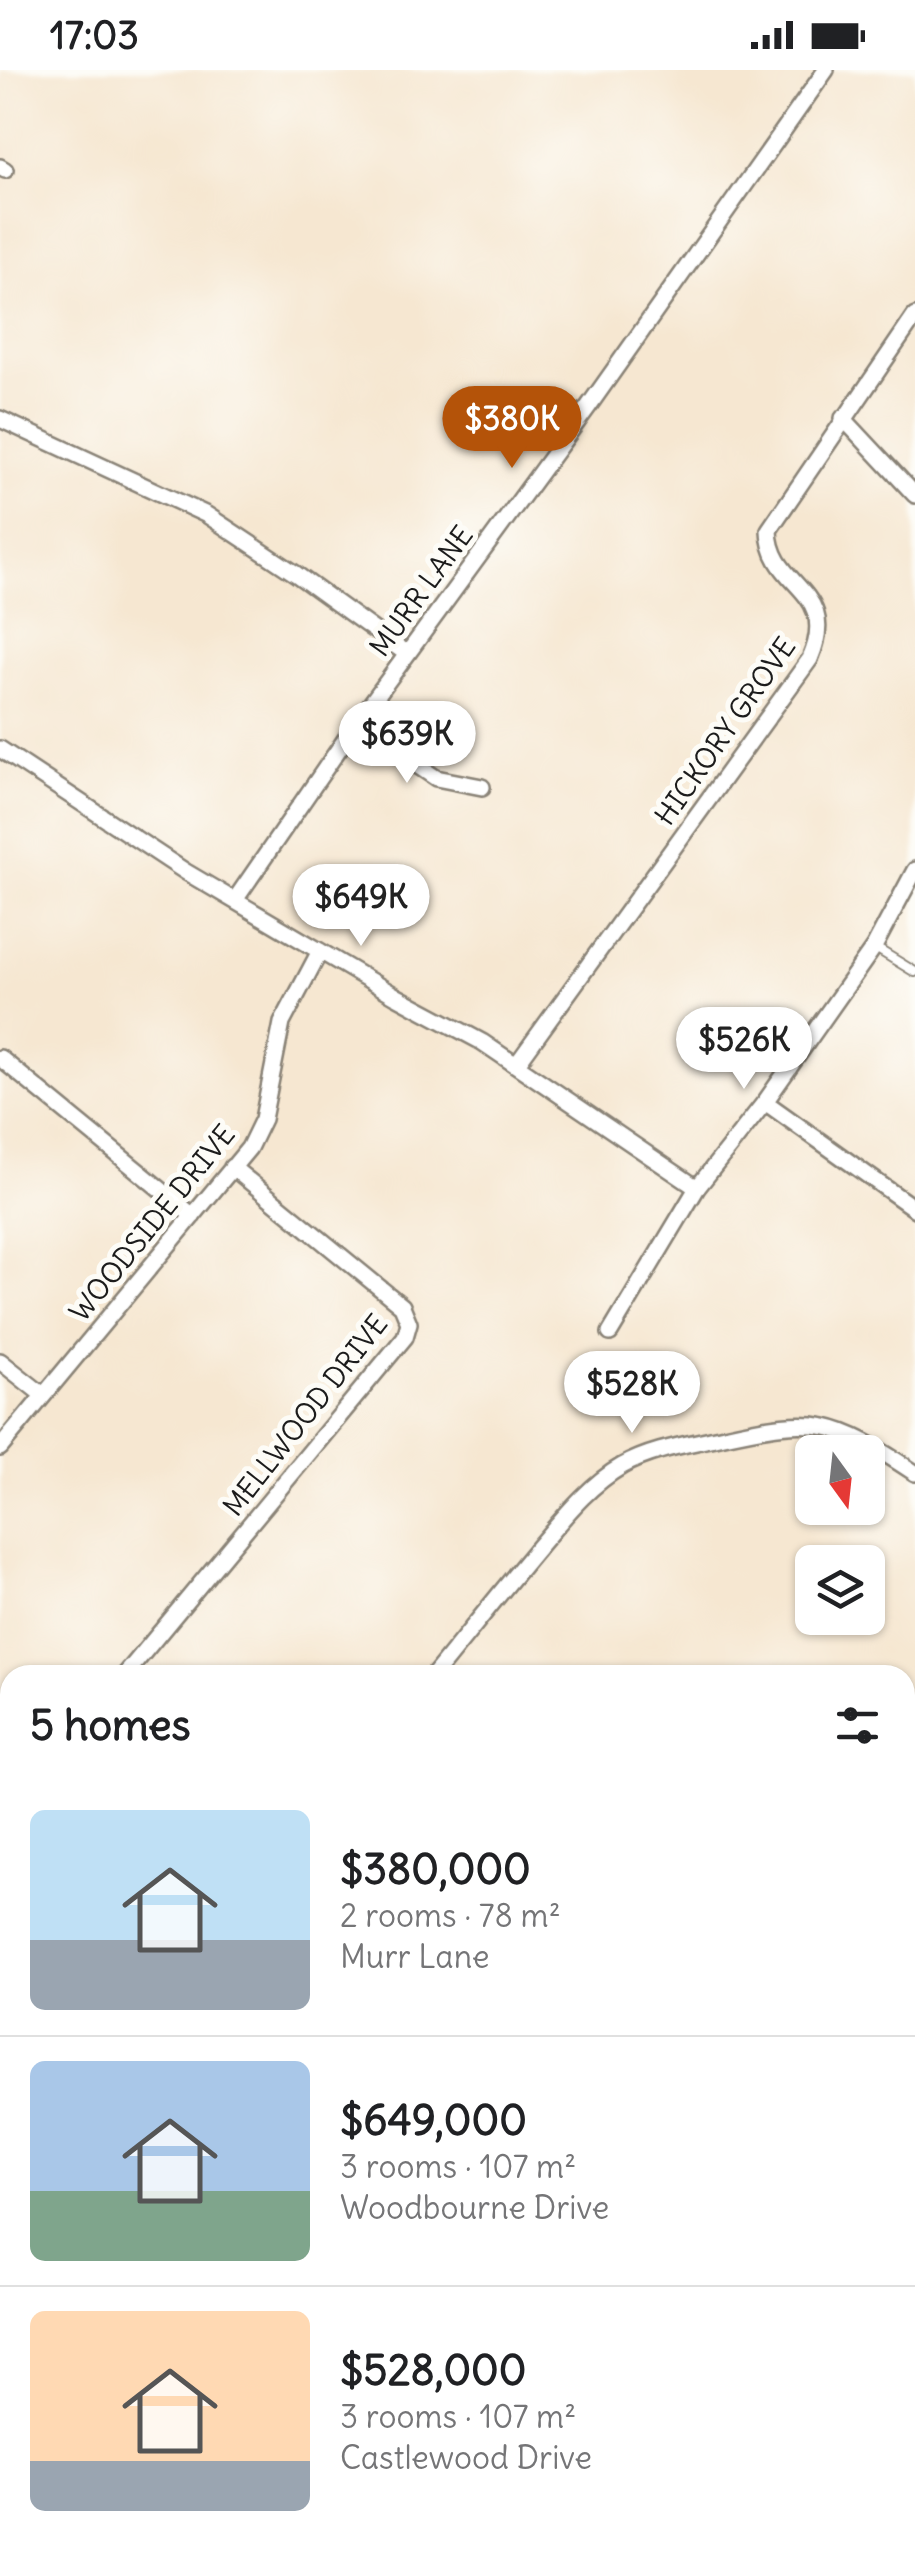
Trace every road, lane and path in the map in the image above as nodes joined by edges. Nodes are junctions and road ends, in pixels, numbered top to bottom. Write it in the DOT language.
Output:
graph roads {
  1 [pos="826,70"];
  2 [pos="915,316"];
  3 [pos="842,418"];
  4 [pos="0,419"];
  5 [pos="915,495"];
  6 [pos="406,654"];
  7 [pos="356,724"];
  8 [pos="0,749"];
  9 [pos="482,787"];
  10 [pos="915,870"];
  11 [pos="235,900"];
  12 [pos="874,947"];
  13 [pos="320,951"];
  14 [pos="915,972"];
  15 [pos="0,1058"];
  16 [pos="517,1064"];
  17 [pos="764,1102"];
  18 [pos="232,1168"];
  19 [pos="696,1188"];
  20 [pos="915,1209"];
  21 [pos="193,1216"];
  22 [pos="610,1333"];
  23 [pos="0,1361"];
  24 [pos="43,1396"];
  25 [pos="0,1448"];
  26 [pos="915,1473"];
  27 [pos="133,1665"];
  28 [pos="442,1665"];
  1 -- 6 [label="street, MURR LANE"];
  2 -- 3 [label="street, HICKORY GROVE"];
  3 -- 5 [label="street"];
  3 -- 16 [label="street, HICKORY GROVE"];
  4 -- 6 [label="street"];
  6 -- 7 [label="street, MURR LANE"];
  7 -- 9 [label="street"];
  7 -- 11 [label="street, MURR LANE"];
  8 -- 11 [label="street"];
  10 -- 12 [label="street"];
  11 -- 13 [label="street"];
  12 -- 14 [label="lane"];
  12 -- 17 [label="street"];
  13 -- 16 [label="street"];
  13 -- 18 [label="street, WOODSIDE DRIVE"];
  15 -- 21 [label="street"];
  16 -- 19 [label="street"];
  17 -- 19 [label="street"];
  17 -- 20 [label="street"];
  18 -- 21 [label="street, WOODSIDE DRIVE"];
  18 -- 27 [label="street, MELLWOOD DRIVE"];
  19 -- 22 [label="street"];
  21 -- 24 [label="street, WOODSIDE DRIVE"];
  23 -- 24 [label="street"];
  24 -- 25 [label="street, WOODSIDE DRIVE"];
  26 -- 28 [label="street"];
}
